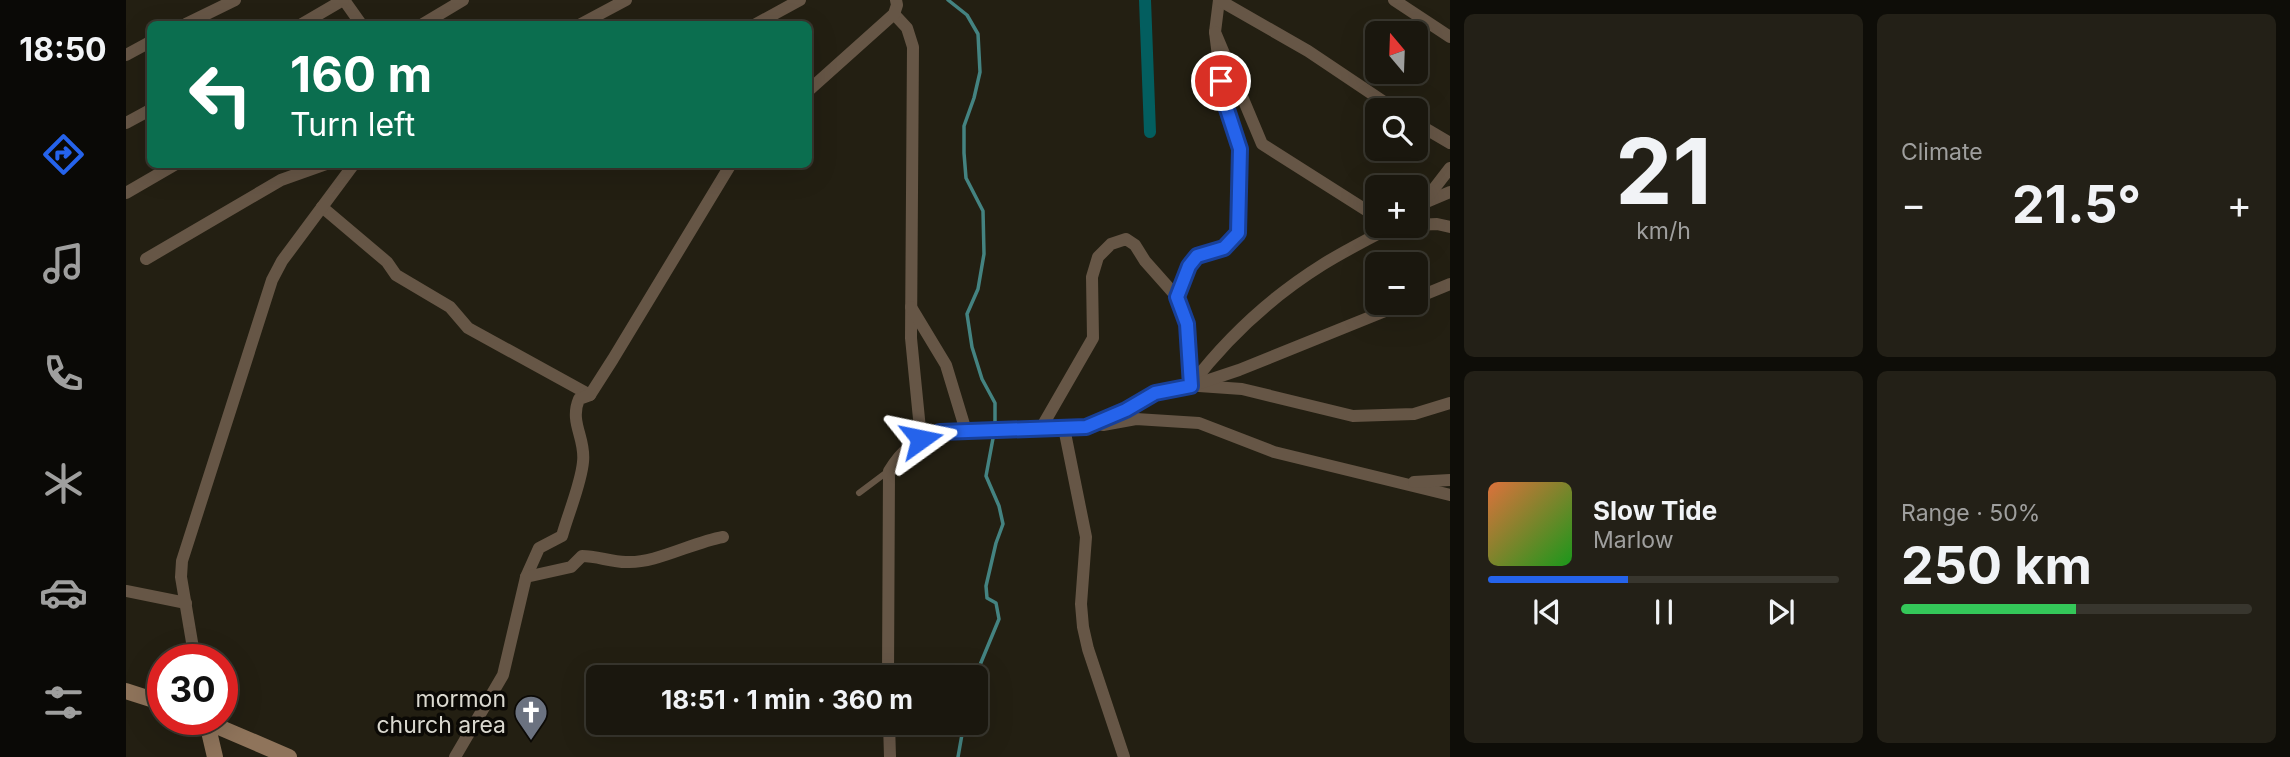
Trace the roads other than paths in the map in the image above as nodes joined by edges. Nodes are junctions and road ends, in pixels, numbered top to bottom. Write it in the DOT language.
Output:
graph roads {
  1 [pos="235,0"];
  2 [pos="344,0"];
  3 [pos="463,0"];
  4 [pos="626,0"];
  5 [pos="800,0"];
  6 [pos="1219,0"];
  7 [pos="1394,0"];
  8 [pos="895,7"];
  9 [pos="192,21"];
  10 [pos="307,21"];
  11 [pos="359,21"];
  12 [pos="428,21"];
  13 [pos="587,21"];
  14 [pos="762,21"];
  15 [pos="1215,32"];
  16 [pos="1450,37"];
  17 [pos="147,44"];
  18 [pos="126,55"];
  19 [pos="812,87"];
  20 [pos="1378,98"];
  21 [pos="147,112"];
  22 [pos="126,123"];
  23 [pos="1428,130"];
  24 [pos="1450,143"];
  25 [pos="169,168"];
  26 [pos="315,168"];
  27 [pos="351,168"];
  28 [pos="729,168"];
  29 [pos="1450,168"];
  30 [pos="1450,192"];
  31 [pos="126,193"];
  32 [pos="1428,195"];
  33 [pos="1428,202"];
  34 [pos="322,206"];
  35 [pos="1365,209"];
  36 [pos="1428,225"];
  37 [pos="1450,227"];
  38 [pos="1370,238"];
  39 [pos="146,259"];
  40 [pos="1450,284"];
  41 [pos="1428,294"];
  42 [pos="1177,297"];
  43 [pos="911,306"];
  44 [pos="1375,315"];
  45 [pos="1191,386"];
  46 [pos="590,395"];
  47 [pos="1450,403"];
  48 [pos="1086,427"];
  49 [pos="1064,428"];
  50 [pos="970,430"];
  51 [pos="1040,430"];
  52 [pos="921,439"];
  53 [pos="889,471"];
  54 [pos="1450,480"];
  55 [pos="1399,483"];
  56 [pos="859,493"];
  57 [pos="1450,495"];
  58 [pos="723,537"];
  59 [pos="526,577"];
  60 [pos="126,590"];
  61 [pos="186,603"];
  62 [pos="192,644"];
  63 [pos="888,665"];
  64 [pos="126,691"];
  65 [pos="147,698"];
  66 [pos="209,735"];
  67 [pos="238,735"];
  68 [pos="889,735"];
  69 [pos="215,757"];
  70 [pos="289,757"];
  71 [pos="455,757"];
  72 [pos="890,757"];
  73 [pos="1124,757"];
  1 -- 9 [label="street"];
  2 -- 10 [label="street"];
  2 -- 11 [label="street"];
  3 -- 12 [label="street"];
  4 -- 13 [label="street"];
  5 -- 14 [label="street"];
  6 -- 15 [label="street"];
  6 -- 20 [label="street"];
  7 -- 16 [label="street"];
  8 -- 19 [label="street"];
  8 -- 43 [label="street"];
  15 -- 35 [label="street"];
  15 -- 42 [label="street"];
  17 -- 18 [label="street"];
  21 -- 22 [label="street"];
  23 -- 24 [label="street"];
  25 -- 31 [label="street"];
  26 -- 39 [label="street"];
  27 -- 34 [label="street"];
  28 -- 46 [label="street"];
  29 -- 32 [label="street"];
  30 -- 33 [label="street"];
  34 -- 46 [label="street"];
  34 -- 61 [label="street"];
  36 -- 37 [label="street"];
  38 -- 45 [label="street"];
  40 -- 41 [label="street"];
  42 -- 45 [label="street"];
  42 -- 51 [label="street"];
  43 -- 50 [label="street"];
  43 -- 52 [label="street"];
  44 -- 45 [label="street"];
  45 -- 47 [label="street"];
  45 -- 48 [label="street"];
  46 -- 59 [label="street"];
  48 -- 49 [label="street"];
  48 -- 55 [label="street"];
  49 -- 51 [label="street"];
  49 -- 73 [label="street"];
  50 -- 51 [label="street"];
  50 -- 52 [label="street"];
  52 -- 53 [label="street"];
  53 -- 56 [label="lane"];
  53 -- 63 [label="street"];
  54 -- 55 [label="street"];
  55 -- 57 [label="street"];
  58 -- 59 [label="street"];
  59 -- 71 [label="street"];
  60 -- 61 [label="street"];
  61 -- 62 [label="street"];
  64 -- 65 [label="street"];
  66 -- 69 [label="street"];
  67 -- 70 [label="street"];
  68 -- 72 [label="street"];
}
